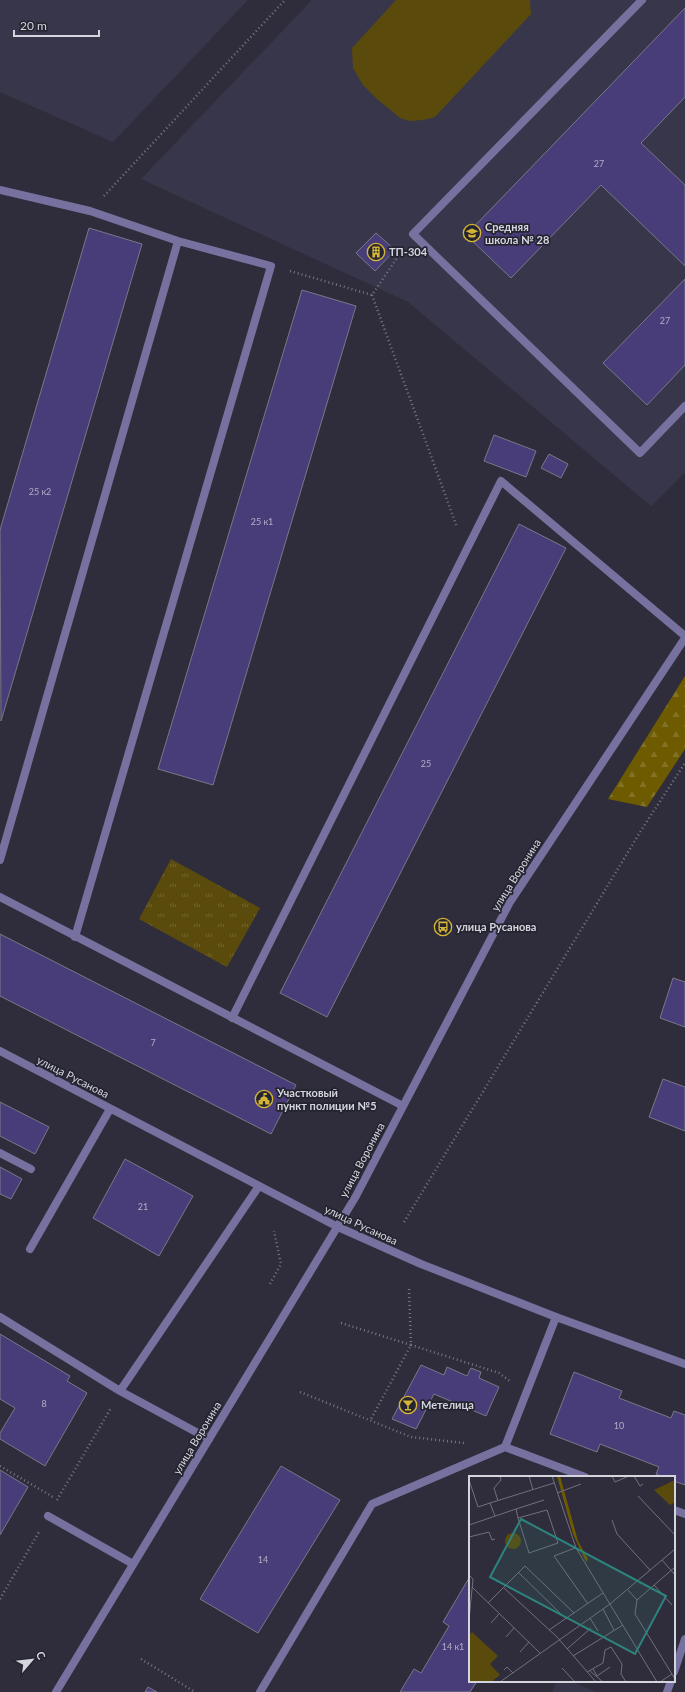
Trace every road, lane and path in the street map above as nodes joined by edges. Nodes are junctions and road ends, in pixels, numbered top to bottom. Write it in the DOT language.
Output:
graph roads {
  1 [pos="285,0"];
  2 [pos="642,0"];
  3 [pos="0,190"];
  4 [pos="90,212"];
  5 [pos="413,234"];
  6 [pos="178,241"];
  7 [pos="271,266"];
  8 [pos="372,295"];
  9 [pos="685,406"];
  10 [pos="465,551"];
  11 [pos="685,637"];
  12 [pos="685,763"];
  13 [pos="0,860"];
  14 [pos="0,897"];
  15 [pos="76,937"];
  16 [pos="232,1018"];
  17 [pos="0,1052"];
  18 [pos="403,1106"];
  19 [pos="110,1109"];
  20 [pos="0,1152"];
  21 [pos="31,1169"];
  22 [pos="259,1186"];
  23 [pos="404,1222"];
  24 [pos="338,1228"];
  25 [pos="274,1231"];
  26 [pos="30,1248"];
  27 [pos="270,1284"];
  28 [pos="409,1288"];
  29 [pos="0,1317"];
  30 [pos="556,1317"];
  31 [pos="341,1323"];
  32 [pos="411,1345"];
  33 [pos="685,1364"];
  34 [pos="120,1391"];
  35 [pos="300,1392"];
  36 [pos="526,1393"];
  37 [pos="370,1421"];
  38 [pos="209,1439"];
  39 [pos="466,1443"];
  40 [pos="505,1447"];
  41 [pos="0,1466"];
  42 [pos="582,1476"];
  43 [pos="58,1500"];
  44 [pos="675,1510"];
  45 [pos="685,1514"];
  46 [pos="48,1516"];
  47 [pos="133,1564"];
  48 [pos="0,1599"];
  49 [pos="685,1639"];
  50 [pos="141,1659"];
  51 [pos="675,1669"];
  52 [pos="671,1682"];
  53 [pos="56,1692"];
  54 [pos="195,1692"];
  55 [pos="260,1692"];
  56 [pos="667,1692"];
  1 -- 4 [label="path"];
  2 -- 5 [label="street"];
  3 -- 4 [label="street"];
  4 -- 6 [label="street"];
  5 -- 8 [label="path"];
  5 -- 9 [label="street"];
  6 -- 7 [label="street"];
  6 -- 13 [label="street"];
  7 -- 8 [label="path"];
  7 -- 15 [label="street"];
  8 -- 10 [label="path"];
  10 -- 11 [label="street"];
  10 -- 16 [label="street"];
  11 -- 18 [label="street, улица Воронина"];
  12 -- 23 [label="path"];
  14 -- 15 [label="street"];
  15 -- 16 [label="street"];
  16 -- 18 [label="street"];
  17 -- 19 [label="street, улица Русанова"];
  18 -- 24 [label="street, улица Воронина"];
  19 -- 22 [label="street, улица Русанова"];
  19 -- 26 [label="street"];
  20 -- 21 [label="street"];
  22 -- 24 [label="street, улица Русанова"];
  22 -- 34 [label="street"];
  24 -- 30 [label="street, улица Русанова"];
  24 -- 38 [label="street, улица Воронина"];
  25 -- 27 [label="path"];
  28 -- 32 [label="path"];
  29 -- 34 [label="street"];
  30 -- 33 [label="street, улица Русанова"];
  30 -- 36 [label="street"];
  31 -- 32 [label="path"];
  32 -- 36 [label="path"];
  32 -- 37 [label="path"];
  34 -- 38 [label="street"];
  34 -- 43 [label="path"];
  35 -- 37 [label="path"];
  36 -- 40 [label="street"];
  37 -- 39 [label="path"];
  38 -- 47 [label="street, улица Воронина"];
  40 -- 42 [label="street"];
  40 -- 55 [label="street"];
  41 -- 43 [label="path"];
  43 -- 46 [label="path"];
  44 -- 45 [label="street"];
  46 -- 47 [label="street"];
  46 -- 48 [label="path"];
  47 -- 53 [label="street, улица Воронина"];
  49 -- 51 [label="street"];
  50 -- 54 [label="path"];
  52 -- 56 [label="street"];
}
